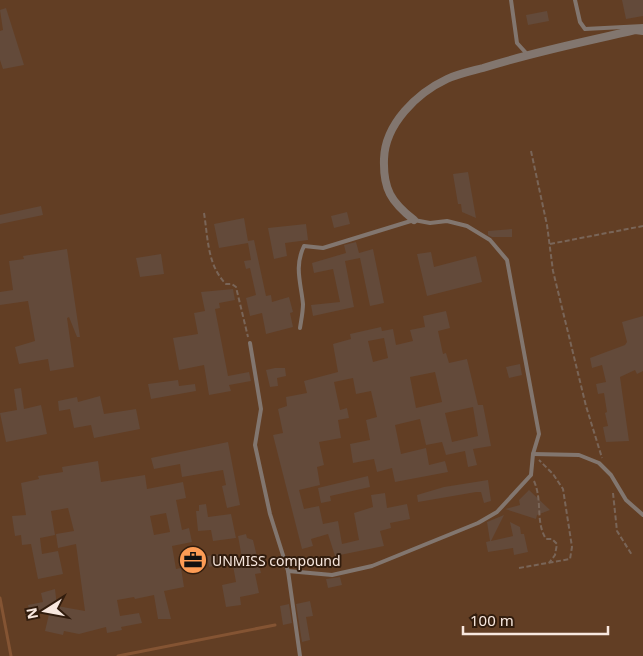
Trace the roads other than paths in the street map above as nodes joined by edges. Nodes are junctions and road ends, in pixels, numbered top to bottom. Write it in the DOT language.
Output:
graph roads {
  1 [pos="511,0"];
  2 [pos="575,0"];
  3 [pos="643,26"];
  4 [pos="643,31"];
  5 [pos="526,54"];
  6 [pos="414,220"];
  7 [pos="300,328"];
  8 [pos="250,343"];
  9 [pos="533,454"];
  10 [pos="643,515"];
  11 [pos="288,570"];
  12 [pos="300,656"];
  1 -- 5 [label="lane"];
  2 -- 3 [label="lane"];
  4 -- 5 [label="street"];
  5 -- 6 [label="street"];
  6 -- 7 [label="lane"];
  6 -- 9 [label="lane"];
  8 -- 11 [label="lane"];
  9 -- 10 [label="lane"];
  9 -- 11 [label="lane"];
  11 -- 12 [label="lane"];
}
